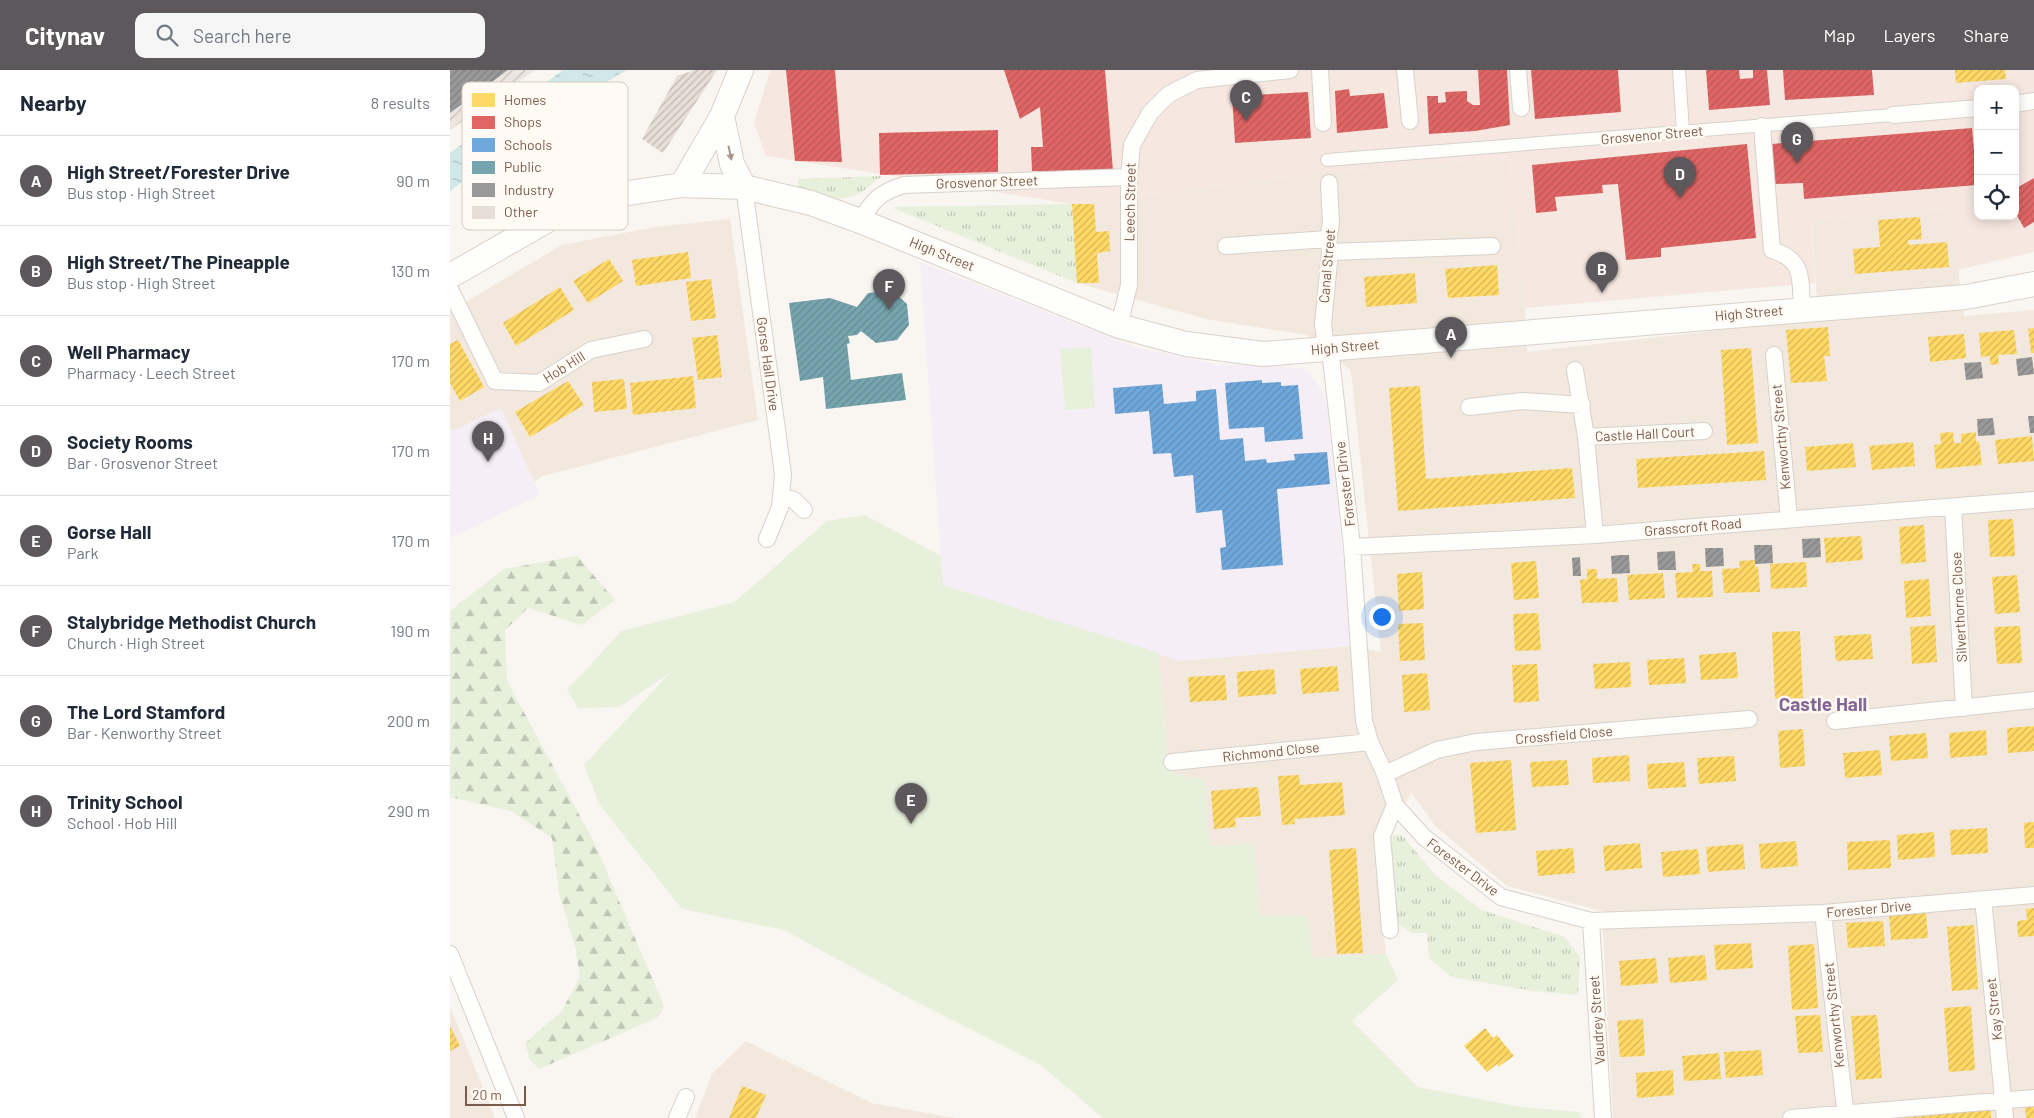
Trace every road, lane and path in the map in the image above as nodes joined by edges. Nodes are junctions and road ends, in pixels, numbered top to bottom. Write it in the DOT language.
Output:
graph roads {
  1 [pos="741,70"];
  2 [pos="1290,70"];
  3 [pos="1320,70"];
  4 [pos="1405,70"];
  5 [pos="1518,70"];
  6 [pos="1679,70"];
  7 [pos="2034,102"];
  8 [pos="2019,104"];
  9 [pos="1521,108"];
  10 [pos="1974,108"];
  11 [pos="722,116"];
  12 [pos="1893,116"];
  13 [pos="1410,121"];
  14 [pos="1323,123"];
  15 [pos="1762,126"];
  16 [pos="1683,132"];
  17 [pos="1326,160"];
  18 [pos="1129,177"];
  19 [pos="1329,183"];
  20 [pos="682,185"];
  21 [pos="744,187"];
  22 [pos="628,193"];
  23 [pos="860,221"];
  24 [pos="530,230"];
  25 [pos="1226,246"];
  26 [pos="1329,246"];
  27 [pos="1492,246"];
  28 [pos="450,276"];
  29 [pos="2034,284"];
  30 [pos="450,289"];
  31 [pos="1802,309"];
  32 [pos="1119,326"];
  33 [pos="644,339"];
  34 [pos="1328,349"];
  35 [pos="1774,355"];
  36 [pos="1575,370"];
  37 [pos="1582,405"];
  38 [pos="1469,407"];
  39 [pos="1704,431"];
  40 [pos="1586,437"];
  41 [pos="781,496"];
  42 [pos="2034,500"];
  43 [pos="1953,506"];
  44 [pos="804,510"];
  45 [pos="1789,518"];
  46 [pos="1595,535"];
  47 [pos="767,539"];
  48 [pos="1352,547"];
  49 [pos="2034,700"];
  50 [pos="1964,708"];
  51 [pos="1749,719"];
  52 [pos="1835,722"];
  53 [pos="1370,742"];
  54 [pos="1172,762"];
  55 [pos="1385,774"];
  56 [pos="1395,805"];
  57 [pos="2034,895"];
  58 [pos="1982,899"];
  59 [pos="1823,913"];
  60 [pos="1591,921"];
  61 [pos="1390,930"];
  62 [pos="450,954"];
  63 [pos="454,975"];
  64 [pos="686,1097"];
  65 [pos="2034,1098"];
  66 [pos="2004,1100"];
  67 [pos="1846,1116"];
  68 [pos="516,1118"];
  69 [pos="677,1118"];
  70 [pos="1603,1118"];
  71 [pos="1791,1118"];
  72 [pos="2005,1118"];
  1 -- 11 [label="main road"];
  2 -- 18 [label="street, Leech Street"];
  3 -- 14 [label="street"];
  4 -- 13 [label="street"];
  5 -- 9 [label="street"];
  6 -- 16 [label="street"];
  7 -- 8 [label="street"];
  10 -- 12 [label="street, Grosvenor Street"];
  11 -- 20 [label="main road"];
  11 -- 21 [label="main road, one-way"];
  12 -- 15 [label="street, Grosvenor Street"];
  15 -- 16 [label="street, Grosvenor Street"];
  15 -- 31 [label="street"];
  16 -- 17 [label="street, Grosvenor Street"];
  18 -- 23 [label="street, Grosvenor Street"];
  18 -- 32 [label="street, Leech Street"];
  19 -- 26 [label="street, Canal Street"];
  20 -- 21 [label="main road, High Street"];
  20 -- 22 [label="main road, High Street"];
  21 -- 23 [label="main road, High Street"];
  21 -- 41 [label="street, Gorse Hall Drive"];
  23 -- 32 [label="main road, High Street"];
  24 -- 28 [label="main road, High Street"];
  25 -- 26 [label="street"];
  26 -- 27 [label="street"];
  26 -- 34 [label="street, Canal Street"];
  29 -- 31 [label="main road, High Street"];
  30 -- 33 [label="street, Hob Hill"];
  31 -- 34 [label="main road, High Street"];
  32 -- 34 [label="main road, High Street"];
  34 -- 48 [label="street, Forester Drive"];
  35 -- 45 [label="street, Kenworthy Street"];
  36 -- 37 [label="street, Castle Hall Court"];
  37 -- 38 [label="street"];
  37 -- 40 [label="street, Castle Hall Court"];
  39 -- 40 [label="street, Castle Hall Court"];
  40 -- 46 [label="street, Castle Hall Court"];
  41 -- 44 [label="street"];
  41 -- 47 [label="street, Gorse Hall Drive"];
  42 -- 43 [label="street, Grasscroft Road"];
  43 -- 45 [label="street, Grasscroft Road"];
  43 -- 50 [label="street, Silverthorne Close"];
  45 -- 46 [label="street, Grasscroft Road"];
  46 -- 48 [label="street, Grasscroft Road"];
  48 -- 53 [label="street, Forester Drive"];
  49 -- 50 [label="street"];
  50 -- 52 [label="street"];
  51 -- 55 [label="street, Crossfield Close"];
  53 -- 54 [label="street, Richmond Close"];
  53 -- 55 [label="street, Forester Drive"];
  55 -- 56 [label="street, Forester Drive"];
  56 -- 60 [label="street, Forester Drive"];
  56 -- 61 [label="street"];
  57 -- 58 [label="street, Forester Drive"];
  58 -- 59 [label="street, Forester Drive"];
  58 -- 66 [label="street, Kay Street"];
  59 -- 60 [label="street, Forester Drive"];
  59 -- 67 [label="street, Kenworthy Street"];
  60 -- 70 [label="street, Vaudrey Street"];
  62 -- 63 [label="street"];
  63 -- 68 [label="street"];
  64 -- 69 [label="street"];
  65 -- 66 [label="street"];
  66 -- 67 [label="street"];
  66 -- 72 [label="street, Kay Street"];
  67 -- 71 [label="street"];
}
